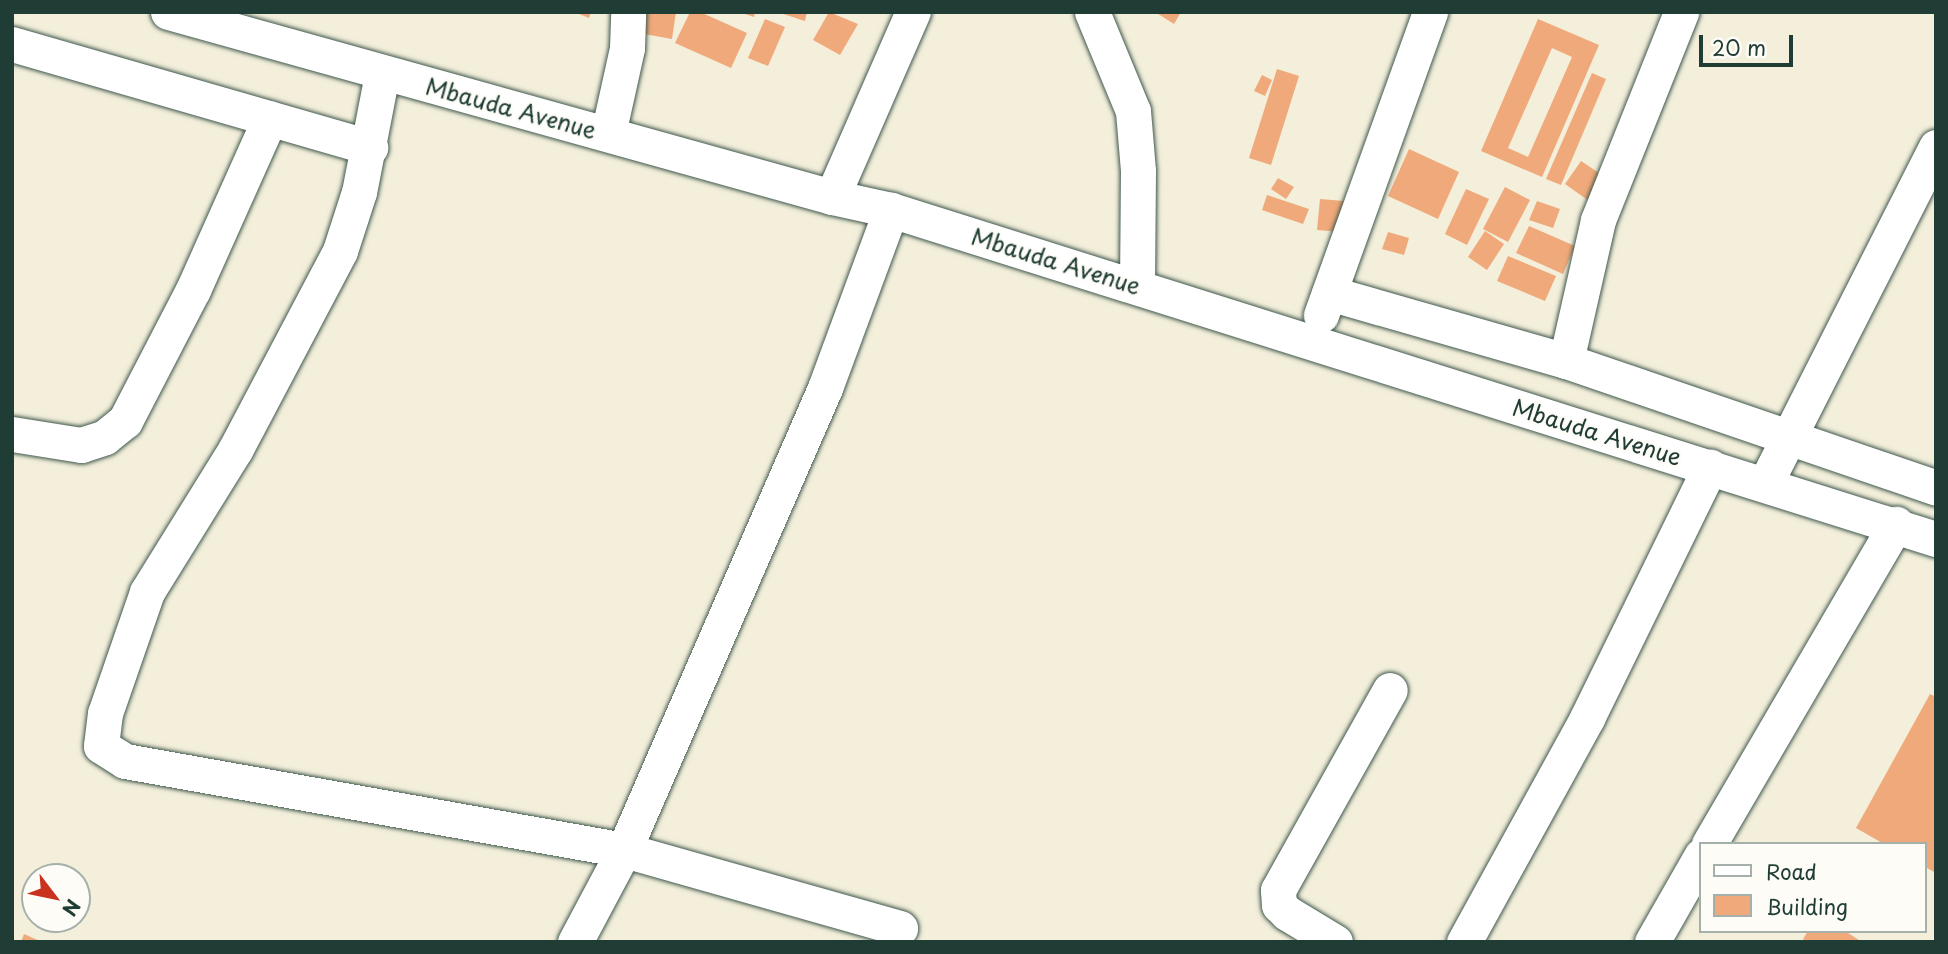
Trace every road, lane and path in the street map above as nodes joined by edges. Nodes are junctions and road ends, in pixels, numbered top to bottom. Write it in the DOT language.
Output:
graph roads {
  1 [pos="168,12"];
  2 [pos="628,12"];
  3 [pos="913,12"];
  4 [pos="1092,12"];
  5 [pos="1430,12"];
  6 [pos="1681,12"];
  7 [pos="12,44"];
  8 [pos="383,74"];
  9 [pos="270,118"];
  10 [pos="608,134"];
  11 [pos="370,147"];
  12 [pos="1936,147"];
  13 [pos="832,197"];
  14 [pos="891,210"];
  15 [pos="1137,286"];
  16 [pos="1329,293"];
  17 [pos="1312,341"];
  18 [pos="1566,361"];
  19 [pos="12,434"];
  20 [pos="1791,435"];
  21 [pos="1710,467"];
  22 [pos="1765,484"];
  23 [pos="1936,488"];
  24 [pos="1896,524"];
  25 [pos="1936,539"];
  26 [pos="1390,690"];
  27 [pos="1710,842"];
  28 [pos="624,850"];
  29 [pos="1700,858"];
  30 [pos="901,928"];
  31 [pos="575,942"];
  32 [pos="1335,942"];
  33 [pos="1464,942"];
  34 [pos="1652,942"];
  1 -- 8 [label="street, Mbauda Avenue"];
  2 -- 10 [label="street"];
  3 -- 13 [label="street"];
  4 -- 15 [label="street"];
  5 -- 16 [label="street"];
  6 -- 18 [label="street"];
  7 -- 9 [label="street"];
  8 -- 10 [label="street, Mbauda Avenue"];
  8 -- 11 [label="street"];
  9 -- 11 [label="street"];
  9 -- 19 [label="street"];
  10 -- 13 [label="street, Mbauda Avenue"];
  11 -- 28 [label="street"];
  12 -- 20 [label="street"];
  13 -- 14 [label="street, Mbauda Avenue"];
  14 -- 15 [label="street, Mbauda Avenue"];
  14 -- 28 [label="street"];
  15 -- 17 [label="street, Mbauda Avenue"];
  16 -- 17 [label="street"];
  16 -- 18 [label="street"];
  17 -- 21 [label="street, Mbauda Avenue"];
  18 -- 20 [label="street"];
  20 -- 22 [label="street"];
  20 -- 23 [label="street"];
  21 -- 22 [label="street, Mbauda Avenue"];
  21 -- 33 [label="street"];
  22 -- 24 [label="street, Mbauda Avenue"];
  24 -- 25 [label="street, Mbauda Avenue"];
  24 -- 27 [label="street"];
  26 -- 32 [label="street"];
  28 -- 30 [label="street"];
  28 -- 31 [label="street"];
  29 -- 34 [label="street"];
}
